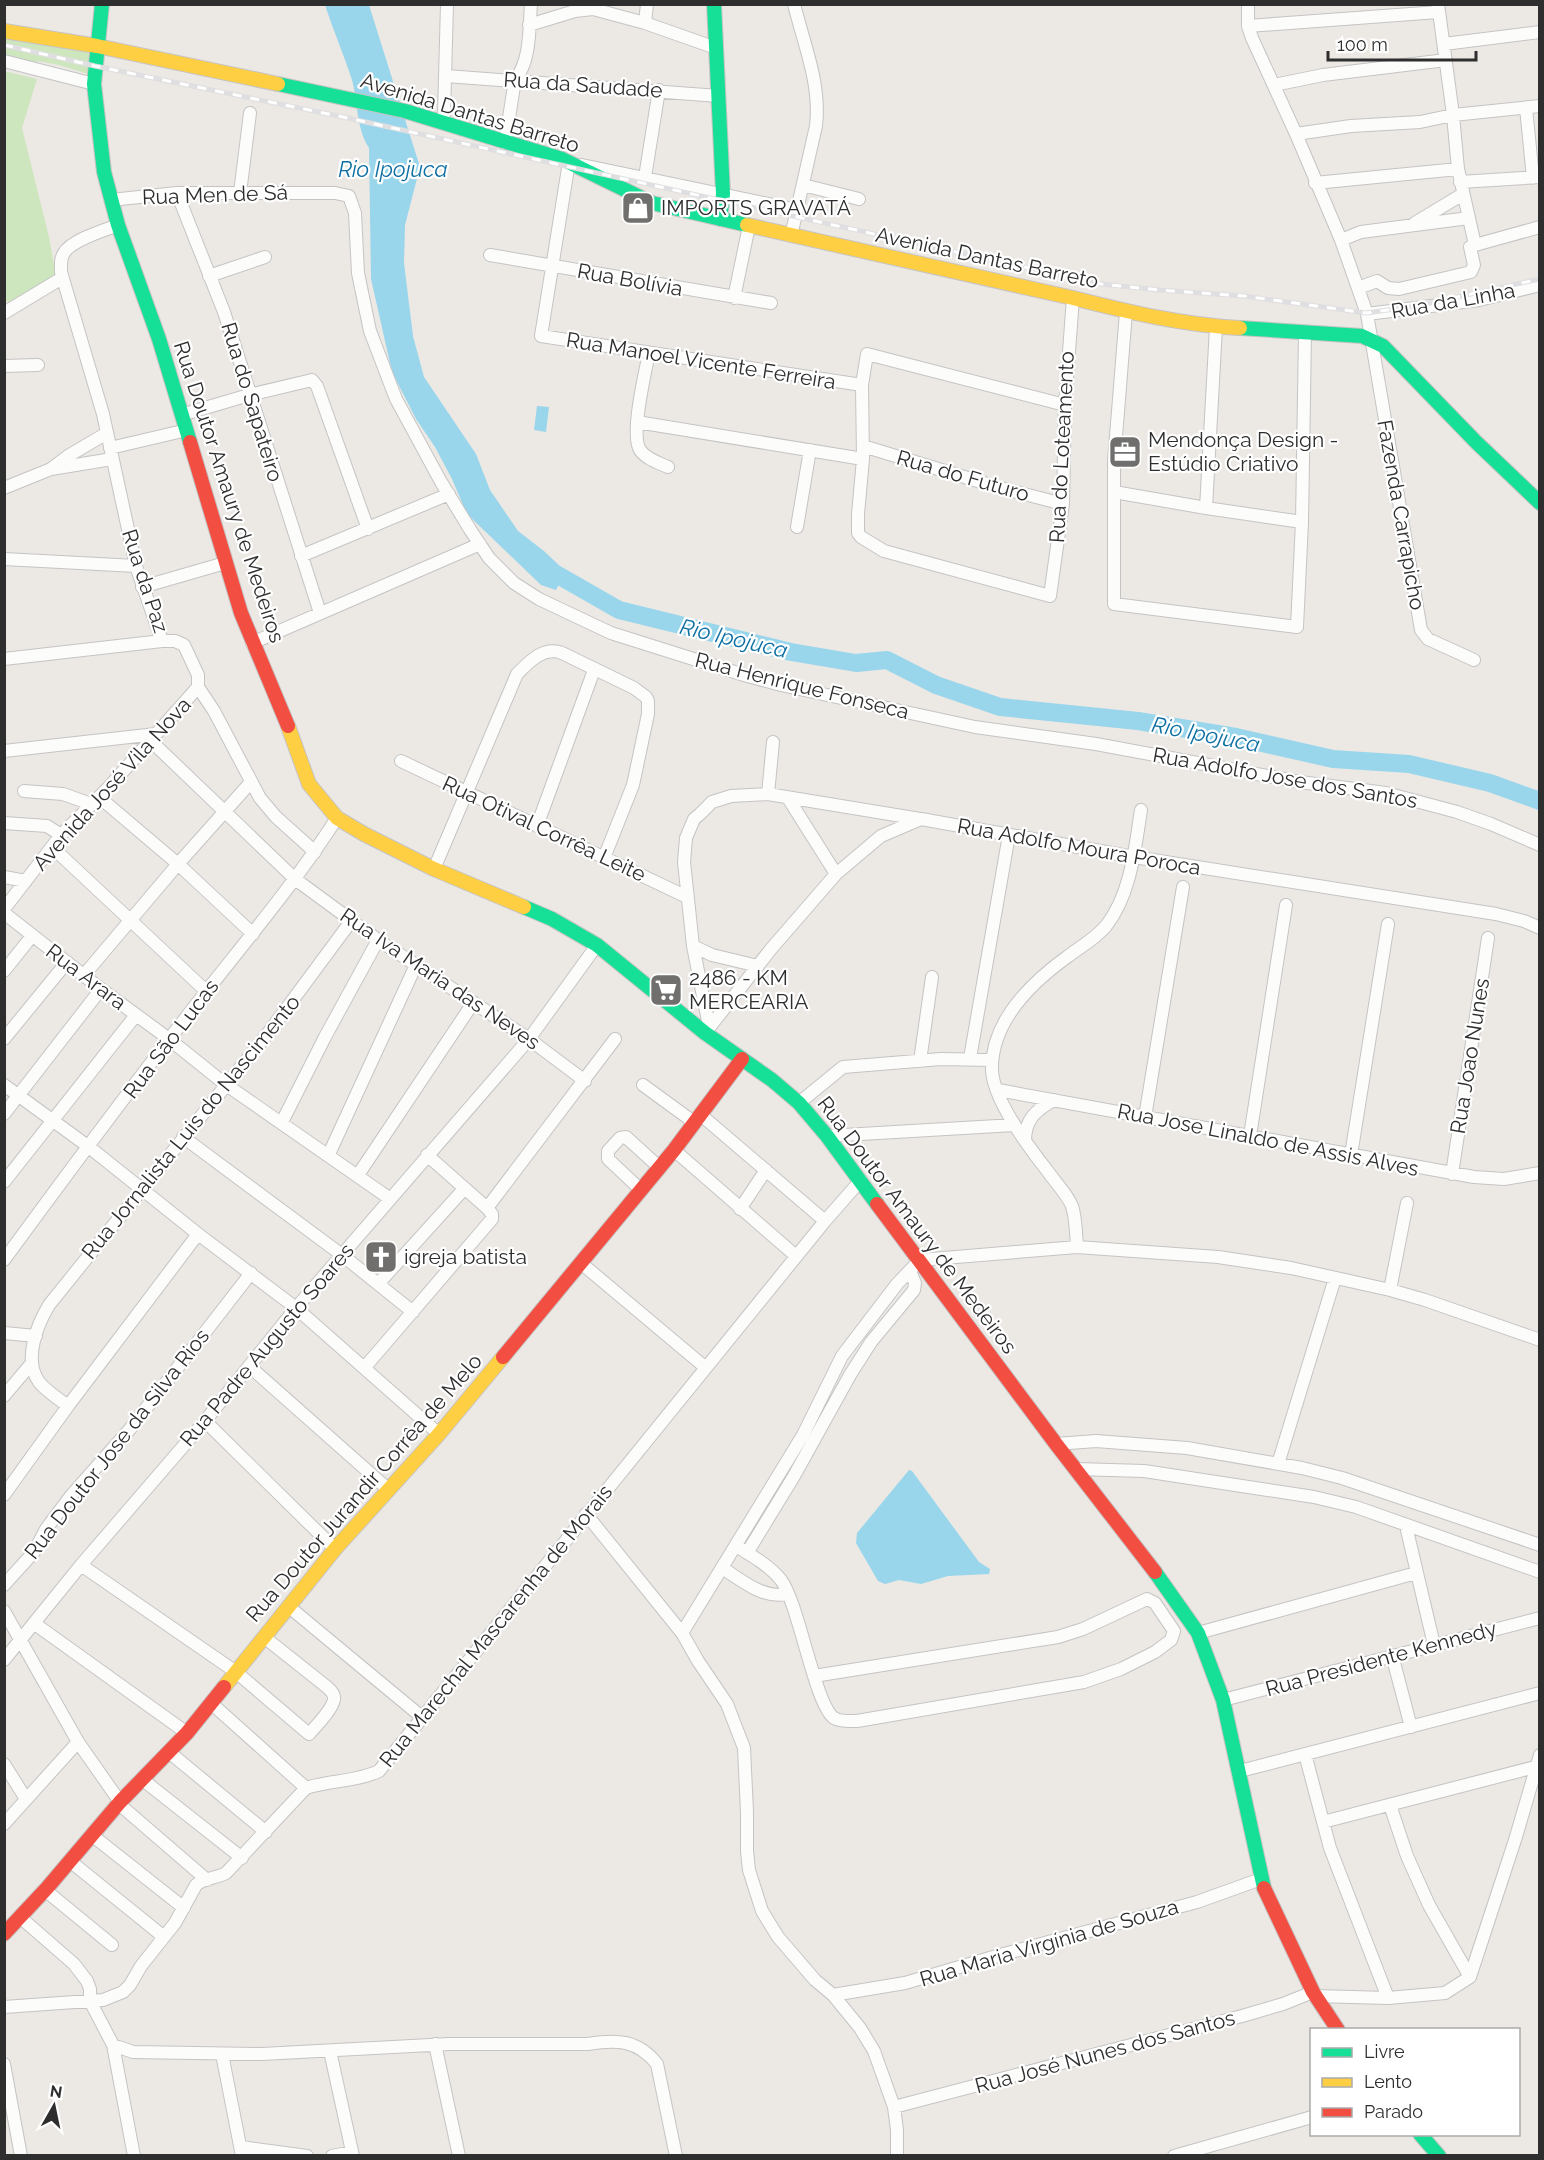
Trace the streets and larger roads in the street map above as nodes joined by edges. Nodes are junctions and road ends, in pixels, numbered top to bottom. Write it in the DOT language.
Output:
graph roads {
  1 [pos="102,4"];
  2 [pos="447,4"];
  3 [pos="531,4"];
  4 [pos="647,4"];
  5 [pos="714,4"];
  6 [pos="794,4"];
  7 [pos="1248,4"];
  8 [pos="592,7"];
  9 [pos="1438,8"];
  10 [pos="645,23"];
  11 [pos="529,25"];
  12 [pos="1248,26"];
  13 [pos="5,30"];
  14 [pos="1539,32"];
  15 [pos="1444,44"];
  16 [pos="97,46"];
  17 [pos="717,48"];
  18 [pos="1446,60"];
  19 [pos="4,62"];
  20 [pos="446,76"];
  21 [pos="515,80"];
  22 [pos="94,84"];
  23 [pos="1274,85"];
  24 [pos="659,90"];
  25 [pos="719,96"];
  26 [pos="1539,106"];
  27 [pos="1526,108"];
  28 [pos="249,112"];
  29 [pos="444,114"];
  30 [pos="1453,115"];
  31 [pos="1296,134"];
  32 [pos="505,143"];
  33 [pos="574,164"];
  34 [pos="1458,169"];
  35 [pos="645,177"];
  36 [pos="1536,177"];
  37 [pos="1316,183"];
  38 [pos="803,185"];
  39 [pos="1462,188"];
  40 [pos="177,192"];
  41 [pos="240,193"];
  42 [pos="320,193"];
  43 [pos="723,194"];
  44 [pos="859,199"];
  45 [pos="111,200"];
  46 [pos="797,210"];
  47 [pos="1468,218"];
  48 [pos="720,219"];
  49 [pos="118,225"];
  50 [pos="1412,225"];
  51 [pos="749,226"];
  52 [pos="1539,227"];
  53 [pos="791,236"];
  54 [pos="1341,240"];
  55 [pos="1475,245"];
  56 [pos="490,255"];
  57 [pos="265,257"];
  58 [pos="552,267"];
  59 [pos="209,276"];
  60 [pos="62,278"];
  61 [pos="1539,285"];
  62 [pos="1358,288"];
  63 [pos="734,297"];
  64 [pos="1073,298"];
  65 [pos="771,303"];
  66 [pos="1126,312"];
  67 [pos="4,313"];
  68 [pos="1366,315"];
  69 [pos="1216,327"];
  70 [pos="1305,334"];
  71 [pos="1371,339"];
  72 [pos="649,353"];
  73 [pos="5,365"];
  74 [pos="38,365"];
  75 [pos="862,385"];
  76 [pos="249,395"];
  77 [pos="1065,405"];
  78 [pos="182,415"];
  79 [pos="637,422"];
  80 [pos="187,430"];
  81 [pos="106,433"];
  82 [pos="863,446"];
  83 [pos="810,450"];
  84 [pos="111,453"];
  85 [pos="863,459"];
  86 [pos="668,467"];
  87 [pos="51,469"];
  88 [pos="4,488"];
  89 [pos="1114,492"];
  90 [pos="449,494"];
  91 [pos="1539,503"];
  92 [pos="1063,504"];
  93 [pos="1206,508"];
  94 [pos="1302,522"];
  95 [pos="796,527"];
  96 [pos="368,529"];
  97 [pos="480,544"];
  98 [pos="301,556"];
  99 [pos="4,558"];
  100 [pos="225,563"];
  101 [pos="136,566"];
  102 [pos="142,586"];
  103 [pos="320,614"];
  104 [pos="162,641"];
  105 [pos="252,643"];
  106 [pos="4,659"];
  107 [pos="1474,660"];
  108 [pos="594,670"];
  109 [pos="198,687"];
  110 [pos="154,737"];
  111 [pos="773,742"];
  112 [pos="1096,744"];
  113 [pos="4,751"];
  114 [pos="401,761"];
  115 [pos="251,782"];
  116 [pos="24,791"];
  117 [pos="467,792"];
  118 [pos="768,794"];
  119 [pos="788,798"];
  120 [pos="95,800"];
  121 [pos="1141,810"];
  122 [pos="223,812"];
  123 [pos="337,818"];
  124 [pos="921,819"];
  125 [pos="4,823"];
  126 [pos="537,826"];
  127 [pos="61,835"];
  128 [pos="1009,835"];
  129 [pos="1539,845"];
  130 [pos="52,847"];
  131 [pos="315,852"];
  132 [pos="1134,857"];
  133 [pos="604,858"];
  134 [pos="178,864"];
  135 [pos="434,869"];
  136 [pos="836,874"];
  137 [pos="4,877"];
  138 [pos="295,879"];
  139 [pos="26,881"];
  140 [pos="1183,887"];
  141 [pos="687,897"];
  142 [pos="1286,905"];
  143 [pos="4,911"];
  144 [pos="130,919"];
  145 [pos="352,920"];
  146 [pos="1388,924"];
  147 [pos="1539,928"];
  148 [pos="254,934"];
  149 [pos="32,936"];
  150 [pos="1488,938"];
  151 [pos="378,940"];
  152 [pos="597,945"];
  153 [pos="693,946"];
  154 [pos="67,962"];
  155 [pos="416,965"];
  156 [pos="759,966"];
  157 [pos="4,971"];
  158 [pos="84,975"];
  159 [pos="932,977"];
  160 [pos="101,989"];
  161 [pos="206,991"];
  162 [pos="473,1003"];
  163 [pos="136,1015"];
  164 [pos="707,1029"];
  165 [pos="170,1039"];
  166 [pos="529,1039"];
  167 [pos="615,1039"];
  168 [pos="4,1040"];
  169 [pos="970,1058"];
  170 [pos="742,1059"];
  171 [pos="992,1060"];
  172 [pos="920,1061"];
  173 [pos="585,1081"];
  174 [pos="225,1084"];
  175 [pos="4,1085"];
  176 [pos="642,1085"];
  177 [pos="998,1090"];
  178 [pos="18,1096"];
  179 [pos="1054,1100"];
  180 [pos="799,1103"];
  181 [pos="4,1114"];
  182 [pos="1145,1117"];
  183 [pos="698,1119"];
  184 [pos="52,1120"];
  185 [pos="282,1122"];
  186 [pos="1014,1125"];
  187 [pos="827,1136"];
  188 [pos="1250,1136"];
  189 [pos="183,1137"];
  190 [pos="1025,1140"];
  191 [pos="89,1147"];
  192 [pos="674,1150"];
  193 [pos="329,1154"];
  194 [pos="427,1155"];
  195 [pos="1351,1155"];
  196 [pos="660,1168"];
  197 [pos="766,1170"];
  198 [pos="1539,1173"];
  199 [pos="1452,1174"];
  200 [pos="358,1175"];
  201 [pos="861,1180"];
  202 [pos="4,1182"];
  203 [pos="141,1189"];
  204 [pos="464,1189"];
  205 [pos="641,1190"];
  206 [pos="390,1198"];
  207 [pos="1407,1203"];
  208 [pos="487,1208"];
  209 [pos="740,1209"];
  210 [pos="825,1221"];
  211 [pos="198,1234"];
  212 [pos="1077,1247"];
  213 [pos="342,1255"];
  214 [pos="796,1256"];
  215 [pos="4,1260"];
  216 [pos="581,1263"];
  217 [pos="915,1265"];
  218 [pos="251,1274"];
  219 [pos="1335,1278"];
  220 [pos="378,1284"];
  221 [pos="1390,1290"];
  222 [pos="296,1308"];
  223 [pos="413,1312"];
  224 [pos="4,1333"];
  225 [pos="36,1336"];
  226 [pos="1539,1340"];
  227 [pos="31,1364"];
  228 [pos="249,1366"];
  229 [pos="365,1367"];
  230 [pos="706,1368"];
  231 [pos="4,1396"];
  232 [pos="68,1406"];
  233 [pos="205,1421"];
  234 [pos="439,1434"];
  235 [pos="1056,1444"];
  236 [pos="1278,1464"];
  237 [pos="1076,1469"];
  238 [pos="6,1490"];
  239 [pos="389,1490"];
  240 [pos="586,1514"];
  241 [pos="1406,1526"];
  242 [pos="1539,1545"];
  243 [pos="736,1546"];
  244 [pos="335,1549"];
  245 [pos="747,1553"];
  246 [pos="81,1564"];
  247 [pos="722,1568"];
  248 [pos="1539,1572"];
  249 [pos="1416,1573"];
  250 [pos="4,1585"];
  251 [pos="787,1594"];
  252 [pos="288,1606"];
  253 [pos="4,1611"];
  254 [pos="1539,1618"];
  255 [pos="35,1624"];
  256 [pos="682,1633"];
  257 [pos="1198,1633"];
  258 [pos="264,1637"];
  259 [pos="22,1641"];
  260 [pos="1434,1645"];
  261 [pos="1392,1656"];
  262 [pos="4,1660"];
  263 [pos="236,1672"];
  264 [pos="814,1676"];
  265 [pos="1539,1693"];
  266 [pos="1223,1700"];
  267 [pos="211,1703"];
  268 [pos="423,1718"];
  269 [pos="1411,1727"];
  270 [pos="187,1733"];
  271 [pos="78,1742"];
  272 [pos="169,1752"];
  273 [pos="1305,1754"];
  274 [pos="1538,1761"];
  275 [pos="4,1764"];
  276 [pos="1240,1771"];
  277 [pos="143,1780"];
  278 [pos="306,1788"];
  279 [pos="26,1799"];
  280 [pos="119,1803"];
  281 [pos="1390,1805"];
  282 [pos="1323,1822"];
  283 [pos="4,1824"];
  284 [pos="266,1832"];
  285 [pos="93,1836"];
  286 [pos="242,1858"];
  287 [pos="70,1861"];
  288 [pos="1261,1879"];
  289 [pos="207,1880"];
  290 [pos="45,1890"];
  291 [pos="184,1908"];
  292 [pos="20,1917"];
  293 [pos="4,1934"];
  294 [pos="164,1937"];
  295 [pos="112,1945"];
  296 [pos="1470,1977"];
  297 [pos="1314,1994"];
  298 [pos="833,1995"];
  299 [pos="1388,1998"];
  300 [pos="90,2001"];
  301 [pos="4,2007"];
  302 [pos="1337,2028"];
  303 [pos="435,2044"];
  304 [pos="113,2045"];
  305 [pos="330,2051"];
  306 [pos="222,2054"];
  307 [pos="4,2064"];
  308 [pos="894,2107"];
  309 [pos="1310,2117"];
  310 [pos="1422,2136"];
  311 [pos="242,2151"];
  312 [pos="352,2154"];
  313 [pos="304,2155"];
  314 [pos="21,2156"];
  315 [pos="134,2156"];
  316 [pos="332,2156"];
  317 [pos="459,2156"];
  318 [pos="676,2156"];
  319 [pos="897,2156"];
  320 [pos="1174,2156"];
  321 [pos="1439,2156"];
  1 -- 16 [label="street, Rua Doutor Amaury de Medeiros"];
  2 -- 20 [label="street"];
  3 -- 11 [label="street"];
  4 -- 10 [label="street"];
  5 -- 17 [label="street"];
  6 -- 38 [label="street"];
  7 -- 12 [label="street"];
  8 -- 10 [label="street"];
  8 -- 11 [label="street"];
  9 -- 12 [label="street"];
  9 -- 15 [label="street"];
  10 -- 17 [label="street"];
  11 -- 21 [label="street"];
  12 -- 23 [label="street"];
  13 -- 16 [label="street, Avenida Dantas Barreto"];
  14 -- 15 [label="street"];
  15 -- 18 [label="street"];
  16 -- 22 [label="street, Rua Doutor Amaury de Medeiros"];
  16 -- 32 [label="street, Avenida Dantas Barreto"];
  17 -- 25 [label="street"];
  18 -- 23 [label="street"];
  18 -- 30 [label="street"];
  19 -- 22 [label="street"];
  20 -- 21 [label="street, Rua da Saudade"];
  20 -- 29 [label="street"];
  21 -- 24 [label="street, Rua da Saudade"];
  21 -- 32 [label="street"];
  22 -- 45 [label="street, Rua Doutor Amaury de Medeiros"];
  23 -- 31 [label="street"];
  24 -- 25 [label="street, Rua da Saudade"];
  24 -- 35 [label="street"];
  25 -- 43 [label="street"];
  26 -- 27 [label="street"];
  27 -- 30 [label="street"];
  27 -- 36 [label="street"];
  28 -- 41 [label="street"];
  30 -- 31 [label="street"];
  30 -- 34 [label="street"];
  31 -- 37 [label="street"];
  32 -- 33 [label="street, Avenida Dantas Barreto"];
  33 -- 35 [label="street"];
  33 -- 48 [label="street, Avenida Dantas Barreto"];
  33 -- 58 [label="street"];
  34 -- 37 [label="street"];
  34 -- 39 [label="street"];
  35 -- 43 [label="street"];
  36 -- 39 [label="street"];
  37 -- 54 [label="street"];
  38 -- 44 [label="street"];
  38 -- 46 [label="street"];
  39 -- 47 [label="street"];
  39 -- 50 [label="street"];
  40 -- 41 [label="street, Rua Men de Sá"];
  40 -- 45 [label="street, Rua Men de Sá"];
  40 -- 59 [label="street, Rua do Sapateiro"];
  41 -- 42 [label="street, Rua Men de Sá"];
  42 -- 90 [label="street, Rua Henrique Fonseca"];
  43 -- 46 [label="street"];
  43 -- 48 [label="street"];
  45 -- 49 [label="street, Rua Doutor Amaury de Medeiros"];
  46 -- 53 [label="street"];
  47 -- 50 [label="street"];
  47 -- 55 [label="street"];
  48 -- 51 [label="street, Avenida Dantas Barreto"];
  49 -- 60 [label="street, Rua da Paz"];
  49 -- 78 [label="street, Rua Doutor Amaury de Medeiros"];
  50 -- 54 [label="street"];
  51 -- 53 [label="street, Avenida Dantas Barreto"];
  51 -- 63 [label="street"];
  52 -- 55 [label="street"];
  53 -- 64 [label="street, Avenida Dantas Barreto"];
  54 -- 62 [label="street"];
  55 -- 62 [label="street"];
  56 -- 58 [label="street, Rua Bolívia"];
  57 -- 59 [label="street"];
  58 -- 63 [label="street, Rua Bolívia"];
  58 -- 72 [label="street, Rua Manoel Vicente Ferreira"];
  59 -- 76 [label="street, Rua do Sapateiro"];
  60 -- 67 [label="street"];
  60 -- 81 [label="street, Rua da Paz"];
  61 -- 68 [label="street, Rua da Linha"];
  62 -- 68 [label="street"];
  63 -- 65 [label="street, Rua Bolívia"];
  64 -- 66 [label="street, Avenida Dantas Barreto"];
  64 -- 77 [label="street, Rua do Loteamento"];
  66 -- 69 [label="street, Avenida Dantas Barreto"];
  66 -- 89 [label="street"];
  68 -- 71 [label="street"];
  69 -- 70 [label="street, Avenida Dantas Barreto"];
  69 -- 93 [label="street"];
  70 -- 71 [label="street, Avenida Dantas Barreto"];
  70 -- 94 [label="street"];
  71 -- 91 [label="street, Avenida Dantas Barreto"];
  71 -- 107 [label="street, Fazenda Carrapicho"];
  72 -- 75 [label="street, Rua Manoel Vicente Ferreira"];
  72 -- 79 [label="street"];
  73 -- 74 [label="street"];
  75 -- 77 [label="street"];
  75 -- 82 [label="street"];
  76 -- 78 [label="street"];
  76 -- 96 [label="street"];
  76 -- 98 [label="street, Rua do Sapateiro"];
  77 -- 92 [label="street, Rua do Loteamento"];
  78 -- 80 [label="street, Rua Doutor Amaury de Medeiros"];
  79 -- 83 [label="street"];
  79 -- 86 [label="street"];
  80 -- 84 [label="street"];
  80 -- 100 [label="street, Rua Doutor Amaury de Medeiros"];
  81 -- 84 [label="street, Rua da Paz"];
  81 -- 87 [label="street"];
  82 -- 85 [label="street"];
  82 -- 92 [label="street, Rua do Futuro"];
  83 -- 85 [label="street"];
  83 -- 95 [label="street"];
  84 -- 87 [label="street"];
  84 -- 101 [label="street, Rua da Paz"];
  85 -- 92 [label="street, Rua do Loteamento"];
  87 -- 88 [label="street"];
  89 -- 93 [label="street"];
  89 -- 94 [label="street"];
  90 -- 96 [label="street"];
  90 -- 97 [label="street, Rua Henrique Fonseca"];
  93 -- 94 [label="street"];
  96 -- 98 [label="street"];
  97 -- 103 [label="street"];
  97 -- 112 [label="street, Rua Henrique Fonseca"];
  98 -- 103 [label="street, Rua do Sapateiro"];
  99 -- 101 [label="street"];
  100 -- 102 [label="street"];
  100 -- 105 [label="street, Rua Doutor Amaury de Medeiros"];
  101 -- 102 [label="street, Rua da Paz"];
  102 -- 104 [label="street, Rua da Paz"];
  103 -- 105 [label="street"];
  104 -- 106 [label="street"];
  104 -- 109 [label="street, Rua da Paz"];
  105 -- 123 [label="street, Rua Doutor Amaury de Medeiros"];
  108 -- 117 [label="street"];
  108 -- 126 [label="street"];
  108 -- 133 [label="street"];
  109 -- 110 [label="street, Avenida José Vila Nova"];
  109 -- 115 [label="street, Rua da Paz"];
  110 -- 113 [label="street"];
  110 -- 120 [label="street, Avenida José Vila Nova"];
  110 -- 122 [label="street, Rua Iva Maria das Neves"];
  111 -- 118 [label="street"];
  112 -- 129 [label="street, Rua Adolfo Jose dos Santos"];
  114 -- 117 [label="street, Rua Otival Corrêa Leite"];
  115 -- 122 [label="street"];
  115 -- 131 [label="street, Rua da Paz"];
  116 -- 120 [label="street"];
  117 -- 126 [label="street, Rua Otival Corrêa Leite"];
  117 -- 135 [label="street"];
  118 -- 119 [label="street"];
  118 -- 141 [label="street"];
  119 -- 124 [label="street, Rua Adolfo Moura Poroca"];
  119 -- 136 [label="street"];
  120 -- 127 [label="street, Avenida José Vila Nova"];
  120 -- 134 [label="street"];
  121 -- 132 [label="street"];
  122 -- 134 [label="street"];
  122 -- 138 [label="street, Rua Iva Maria das Neves"];
  123 -- 131 [label="street, Rua São Lucas"];
  123 -- 135 [label="street, Rua Doutor Amaury de Medeiros"];
  124 -- 128 [label="street, Rua Adolfo Moura Poroca"];
  124 -- 136 [label="street"];
  125 -- 127 [label="street"];
  126 -- 133 [label="street, Rua Otival Corrêa Leite"];
  127 -- 130 [label="street, Avenida José Vila Nova"];
  128 -- 132 [label="street, Rua Adolfo Moura Poroca"];
  128 -- 169 [label="street"];
  130 -- 139 [label="street, Avenida José Vila Nova"];
  130 -- 144 [label="street"];
  131 -- 138 [label="street, Rua São Lucas"];
  132 -- 147 [label="street, Rua Adolfo Moura Poroca"];
  132 -- 171 [label="street"];
  133 -- 141 [label="street, Rua Otival Corrêa Leite"];
  134 -- 144 [label="street"];
  134 -- 148 [label="street"];
  135 -- 152 [label="street, Rua Doutor Amaury de Medeiros"];
  136 -- 156 [label="street"];
  137 -- 139 [label="street"];
  138 -- 145 [label="street, Rua Iva Maria das Neves"];
  138 -- 148 [label="street, Rua São Lucas"];
  139 -- 143 [label="street, Avenida José Vila Nova"];
  140 -- 182 [label="street"];
  141 -- 153 [label="street"];
  142 -- 188 [label="street"];
  143 -- 149 [label="street, Rua Arara"];
  144 -- 158 [label="street"];
  144 -- 161 [label="street"];
  145 -- 151 [label="street, Rua Iva Maria das Neves"];
  145 -- 174 [label="street, Rua Jornalista Luis do Nascimento"];
  146 -- 195 [label="street"];
  148 -- 161 [label="street, Rua São Lucas"];
  149 -- 154 [label="street, Rua Arara"];
  149 -- 157 [label="street"];
  150 -- 199 [label="street, Rua Joao Nunes"];
  151 -- 155 [label="street, Rua Iva Maria das Neves"];
  151 -- 185 [label="street"];
  152 -- 164 [label="street, Rua Doutor Amaury de Medeiros"];
  152 -- 166 [label="street, Rua Padre Augusto Soares"];
  153 -- 156 [label="street"];
  153 -- 164 [label="street"];
  154 -- 158 [label="street, Rua Arara"];
  154 -- 168 [label="street"];
  155 -- 162 [label="street, Rua Iva Maria das Neves"];
  155 -- 193 [label="street"];
  156 -- 164 [label="street"];
  158 -- 160 [label="street, Rua Arara"];
  159 -- 172 [label="street"];
  160 -- 163 [label="street, Rua Arara"];
  160 -- 178 [label="street"];
  161 -- 165 [label="street, Rua São Lucas"];
  162 -- 166 [label="street, Rua Iva Maria das Neves"];
  162 -- 200 [label="street"];
  163 -- 165 [label="street, Rua Arara"];
  163 -- 184 [label="street"];
  164 -- 170 [label="street, Rua Doutor Amaury de Medeiros"];
  165 -- 174 [label="street, Rua Arara"];
  165 -- 191 [label="street, Rua São Lucas"];
  166 -- 173 [label="street, Rua Iva Maria das Neves"];
  166 -- 194 [label="street, Rua Padre Augusto Soares"];
  167 -- 173 [label="street"];
  169 -- 171 [label="street"];
  169 -- 172 [label="street"];
  170 -- 180 [label="street, Rua Doutor Amaury de Medeiros"];
  170 -- 183 [label="street, Rua Doutor Jurandir Corrêa de Melo"];
  171 -- 177 [label="street"];
  172 -- 180 [label="street"];
  173 -- 208 [label="street"];
  174 -- 185 [label="street, Rua Arara"];
  174 -- 189 [label="street, Rua Jornalista Luis do Nascimento"];
  175 -- 178 [label="street"];
  176 -- 183 [label="street"];
  177 -- 179 [label="street, Rua Jose Linaldo de Assis Alves"];
  177 -- 186 [label="street"];
  178 -- 181 [label="street"];
  178 -- 184 [label="street"];
  179 -- 182 [label="street, Rua Jose Linaldo de Assis Alves"];
  179 -- 190 [label="street"];
  180 -- 187 [label="street, Rua Doutor Amaury de Medeiros"];
  182 -- 188 [label="street, Rua Jose Linaldo de Assis Alves"];
  183 -- 192 [label="street, Rua Doutor Jurandir Corrêa de Melo"];
  183 -- 197 [label="street"];
  184 -- 191 [label="street"];
  184 -- 202 [label="street"];
  185 -- 193 [label="street, Rua Arara"];
  186 -- 187 [label="street"];
  186 -- 190 [label="street"];
  187 -- 201 [label="street, Rua Doutor Amaury de Medeiros"];
  188 -- 195 [label="street, Rua Jose Linaldo de Assis Alves"];
  189 -- 203 [label="street, Rua Jornalista Luis do Nascimento"];
  189 -- 213 [label="street"];
  190 -- 212 [label="street"];
  191 -- 203 [label="street"];
  191 -- 215 [label="street, Rua São Lucas"];
  192 -- 196 [label="street, Rua Doutor Jurandir Corrêa de Melo"];
  192 -- 209 [label="street"];
  193 -- 200 [label="street, Rua Arara"];
  194 -- 204 [label="street"];
  194 -- 206 [label="street, Rua Padre Augusto Soares"];
  195 -- 199 [label="street, Rua Jose Linaldo de Assis Alves"];
  196 -- 205 [label="street, Rua Doutor Jurandir Corrêa de Melo"];
  196 -- 205 [label="street"];
  197 -- 209 [label="street"];
  197 -- 210 [label="street"];
  198 -- 199 [label="street, Rua Jose Linaldo de Assis Alves"];
  200 -- 206 [label="street, Rua Arara"];
  201 -- 210 [label="street, Rua Marechal Mascarenha de Morais"];
  201 -- 217 [label="street, Rua Doutor Amaury de Medeiros"];
  203 -- 211 [label="street"];
  203 -- 225 [label="street, Rua Jornalista Luis do Nascimento"];
  204 -- 208 [label="street"];
  204 -- 220 [label="street"];
  205 -- 216 [label="street, Rua Doutor Jurandir Corrêa de Melo"];
  206 -- 213 [label="street, Rua Padre Augusto Soares"];
  207 -- 221 [label="street"];
  208 -- 223 [label="street"];
  209 -- 214 [label="street"];
  210 -- 214 [label="street, Rua Marechal Mascarenha de Morais"];
  211 -- 218 [label="street"];
  211 -- 232 [label="street"];
  212 -- 217 [label="street"];
  212 -- 219 [label="street"];
  213 -- 220 [label="street"];
  213 -- 222 [label="street, Rua Padre Augusto Soares"];
  214 -- 230 [label="street, Rua Marechal Mascarenha de Morais"];
  216 -- 230 [label="street"];
  216 -- 234 [label="street, Rua Doutor Jurandir Corrêa de Melo"];
  217 -- 235 [label="street, Rua Doutor Amaury de Medeiros"];
  217 -- 243 [label="street"];
  217 -- 245 [label="street"];
  218 -- 222 [label="street"];
  218 -- 250 [label="street, Rua Doutor Jose da Silva Rios"];
  219 -- 221 [label="street"];
  219 -- 236 [label="street"];
  220 -- 223 [label="street"];
  221 -- 226 [label="street"];
  222 -- 228 [label="street, Rua Padre Augusto Soares"];
  222 -- 229 [label="street"];
  223 -- 229 [label="street"];
  224 -- 225 [label="street"];
  225 -- 227 [label="street, Rua Jornalista Luis do Nascimento"];
  227 -- 231 [label="street"];
  227 -- 232 [label="street"];
  228 -- 233 [label="street, Rua Padre Augusto Soares"];
  228 -- 239 [label="street"];
  229 -- 234 [label="street"];
  230 -- 240 [label="street, Rua Marechal Mascarenha de Morais"];
  232 -- 238 [label="street"];
  233 -- 244 [label="street"];
  233 -- 246 [label="street, Rua Padre Augusto Soares"];
  234 -- 239 [label="street, Rua Doutor Jurandir Corrêa de Melo"];
  235 -- 236 [label="street"];
  235 -- 237 [label="street, Rua Doutor Amaury de Medeiros"];
  236 -- 242 [label="street"];
  237 -- 241 [label="street"];
  237 -- 257 [label="street, Rua Doutor Amaury de Medeiros"];
  239 -- 244 [label="street, Rua Doutor Jurandir Corrêa de Melo"];
  240 -- 256 [label="street"];
  240 -- 268 [label="street, Rua Marechal Mascarenha de Morais"];
  241 -- 248 [label="street"];
  241 -- 249 [label="street"];
  243 -- 245 [label="street"];
  243 -- 247 [label="street"];
  244 -- 252 [label="street, Rua Doutor Jurandir Corrêa de Melo"];
  245 -- 251 [label="street"];
  246 -- 255 [label="street, Rua Padre Augusto Soares"];
  246 -- 263 [label="street"];
  247 -- 251 [label="street"];
  247 -- 256 [label="street"];
  249 -- 257 [label="street"];
  249 -- 260 [label="street"];
  251 -- 264 [label="street"];
  252 -- 258 [label="street, Rua Doutor Jurandir Corrêa de Melo"];
  252 -- 268 [label="street"];
  253 -- 259 [label="street"];
  254 -- 260 [label="street, Rua Presidente Kennedy"];
  255 -- 259 [label="street, Rua Padre Augusto Soares"];
  255 -- 270 [label="street"];
  256 -- 298 [label="street"];
  257 -- 266 [label="street, Rua Doutor Amaury de Medeiros"];
  258 -- 263 [label="street, Rua Doutor Jurandir Corrêa de Melo"];
  258 -- 263 [label="street"];
  259 -- 262 [label="street, Rua Padre Augusto Soares"];
  259 -- 271 [label="street"];
  260 -- 261 [label="street, Rua Presidente Kennedy"];
  261 -- 266 [label="street, Rua Presidente Kennedy"];
  261 -- 269 [label="street"];
  263 -- 267 [label="street, Rua Doutor Jurandir Corrêa de Melo"];
  264 -- 264 [label="street"];
  265 -- 269 [label="street"];
  266 -- 276 [label="street, Rua Doutor Amaury de Medeiros"];
  267 -- 270 [label="street, Rua Doutor Jurandir Corrêa de Melo"];
  267 -- 278 [label="street"];
  268 -- 278 [label="street, Rua Marechal Mascarenha de Morais"];
  269 -- 273 [label="street"];
  270 -- 272 [label="street, Rua Doutor Jurandir Corrêa de Melo"];
  271 -- 279 [label="street"];
  271 -- 280 [label="street"];
  272 -- 277 [label="street, Rua Doutor Jurandir Corrêa de Melo"];
  272 -- 284 [label="street"];
  273 -- 276 [label="street"];
  273 -- 282 [label="street"];
  274 -- 281 [label="street"];
  274 -- 296 [label="street"];
  275 -- 279 [label="street"];
  276 -- 288 [label="street, Rua Doutor Amaury de Medeiros"];
  277 -- 280 [label="street, Rua Doutor Jurandir Corrêa de Melo"];
  277 -- 286 [label="street"];
  278 -- 284 [label="street"];
  279 -- 283 [label="street"];
  280 -- 285 [label="street, Rua Doutor Jurandir Corrêa de Melo"];
  280 -- 289 [label="street"];
  281 -- 282 [label="street"];
  281 -- 296 [label="street"];
  282 -- 299 [label="street"];
  284 -- 286 [label="street"];
  285 -- 287 [label="street, Rua Doutor Jurandir Corrêa de Melo"];
  285 -- 291 [label="street"];
  286 -- 289 [label="street"];
  287 -- 290 [label="street, Rua Doutor Jurandir Corrêa de Melo"];
  287 -- 294 [label="street"];
  288 -- 297 [label="street, Rua Doutor Amaury de Medeiros"];
  288 -- 298 [label="street, Rua Maria Virgínia de Souza"];
  289 -- 291 [label="street"];
  290 -- 292 [label="street, Rua Doutor Jurandir Corrêa de Melo"];
  290 -- 295 [label="street"];
  291 -- 294 [label="street"];
  292 -- 293 [label="street, Rua Doutor Jurandir Corrêa de Melo"];
  292 -- 300 [label="street"];
  294 -- 300 [label="street"];
  296 -- 299 [label="street"];
  297 -- 299 [label="street"];
  297 -- 302 [label="street, Rua Doutor Amaury de Medeiros"];
  297 -- 308 [label="street, Rua José Nunes dos Santos"];
  298 -- 308 [label="street"];
  300 -- 301 [label="street"];
  300 -- 304 [label="street"];
  303 -- 305 [label="street"];
  303 -- 317 [label="street"];
  303 -- 318 [label="street"];
  304 -- 306 [label="street"];
  304 -- 315 [label="street"];
  305 -- 306 [label="street"];
  305 -- 312 [label="street"];
  306 -- 311 [label="street"];
  307 -- 314 [label="street"];
  308 -- 319 [label="street"];
  309 -- 320 [label="street"];
  310 -- 321 [label="street"];
  311 -- 313 [label="street"];
  312 -- 316 [label="street"];
}
